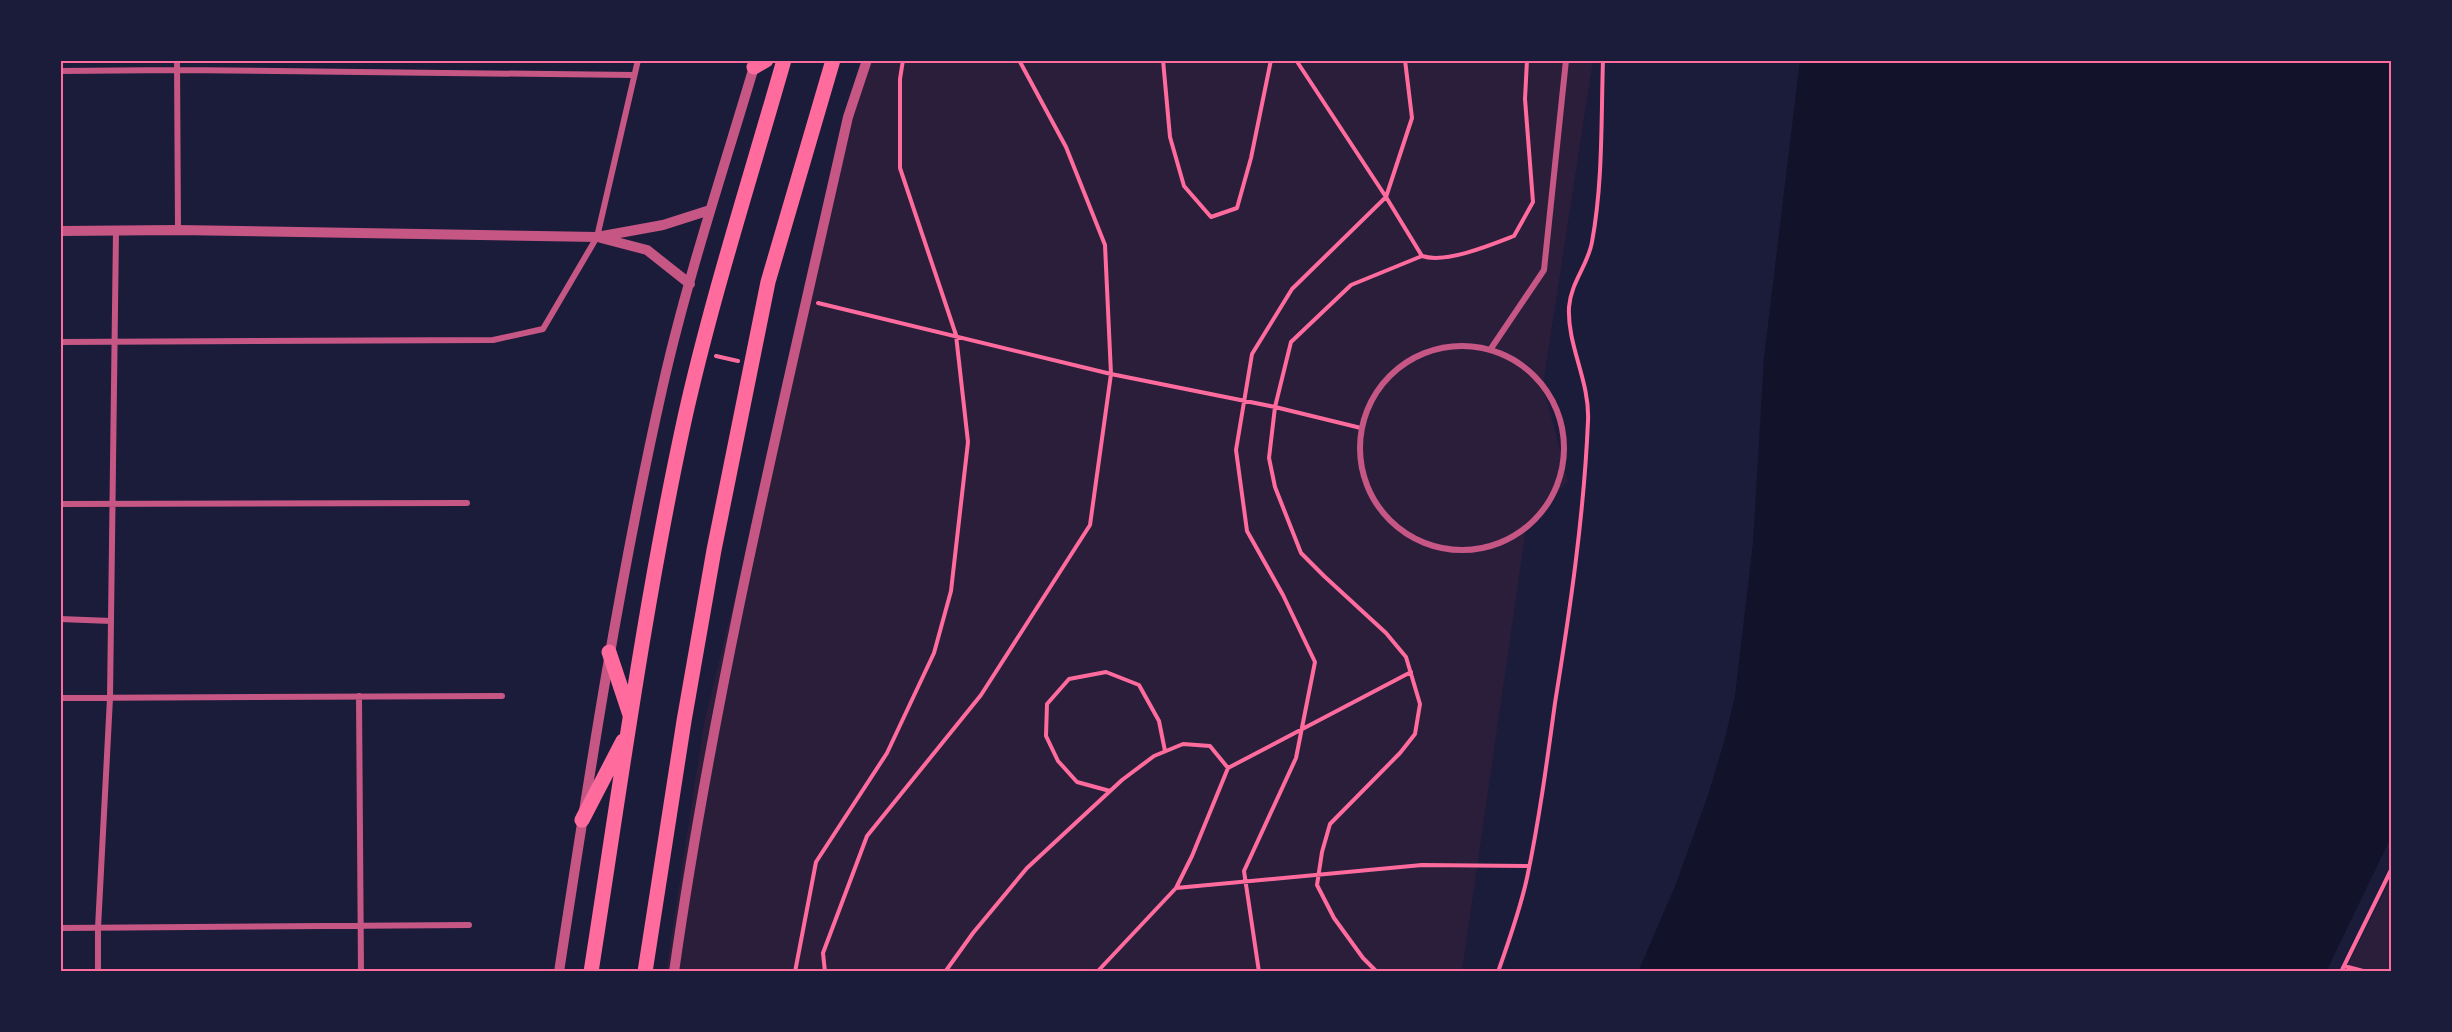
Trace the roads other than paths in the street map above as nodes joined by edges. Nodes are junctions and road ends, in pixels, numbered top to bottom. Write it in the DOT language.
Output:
graph roads {
  1 [pos="177,60"];
  2 [pos="638,60"];
  3 [pos="784,60"];
  4 [pos="833,60"];
  5 [pos="867,60"];
  6 [pos="1566,60"];
  7 [pos="759,62"];
  8 [pos="177,70"];
  9 [pos="60,71"];
  10 [pos="634,75"];
  11 [pos="710,210"];
  12 [pos="178,230"];
  13 [pos="60,231"];
  14 [pos="116,231"];
  15 [pos="597,237"];
  16 [pos="690,284"];
  17 [pos="60,342"];
  18 [pos="114,342"];
  19 [pos="1490,350"];
  20 [pos="467,503"];
  21 [pos="60,504"];
  22 [pos="112,504"];
  23 [pos="60,619"];
  24 [pos="111,621"];
  25 [pos="609,652"];
  26 [pos="359,696"];
  27 [pos="502,696"];
  28 [pos="110,698"];
  29 [pos="60,699"];
  30 [pos="630,723"];
  31 [pos="582,820"];
  32 [pos="470,925"];
  33 [pos="360,926"];
  34 [pos="98,927"];
  35 [pos="60,928"];
  36 [pos="98,972"];
  37 [pos="361,972"];
  38 [pos="559,972"];
  39 [pos="591,972"];
  40 [pos="645,972"];
  41 [pos="674,972"];
  1 -- 8 [label="street"];
  2 -- 10 [label="street"];
  3 -- 30 [label="main road"];
  4 -- 40 [label="main road"];
  5 -- 41 [label="street"];
  6 -- 19 [label="street"];
  7 -- 11 [label="street"];
  8 -- 9 [label="street"];
  8 -- 10 [label="street"];
  8 -- 12 [label="street"];
  10 -- 15 [label="street"];
  11 -- 15 [label="street"];
  11 -- 16 [label="street"];
  12 -- 14 [label="street"];
  12 -- 15 [label="street"];
  13 -- 14 [label="street"];
  14 -- 18 [label="street"];
  15 -- 16 [label="street"];
  15 -- 18 [label="street"];
  16 -- 25 [label="street"];
  17 -- 18 [label="street"];
  18 -- 22 [label="street"];
  19 -- 19 [label="street"];
  20 -- 22 [label="street"];
  21 -- 22 [label="street"];
  22 -- 24 [label="street"];
  23 -- 24 [label="street"];
  24 -- 28 [label="street"];
  25 -- 30 [label="main road"];
  25 -- 31 [label="street"];
  26 -- 27 [label="street"];
  26 -- 28 [label="street"];
  26 -- 33 [label="street"];
  28 -- 29 [label="street"];
  28 -- 34 [label="street"];
  30 -- 31 [label="main road"];
  30 -- 39 [label="main road"];
  31 -- 38 [label="street"];
  32 -- 33 [label="street"];
  33 -- 34 [label="street"];
  33 -- 37 [label="street"];
  34 -- 35 [label="street"];
  34 -- 36 [label="street"];
}
